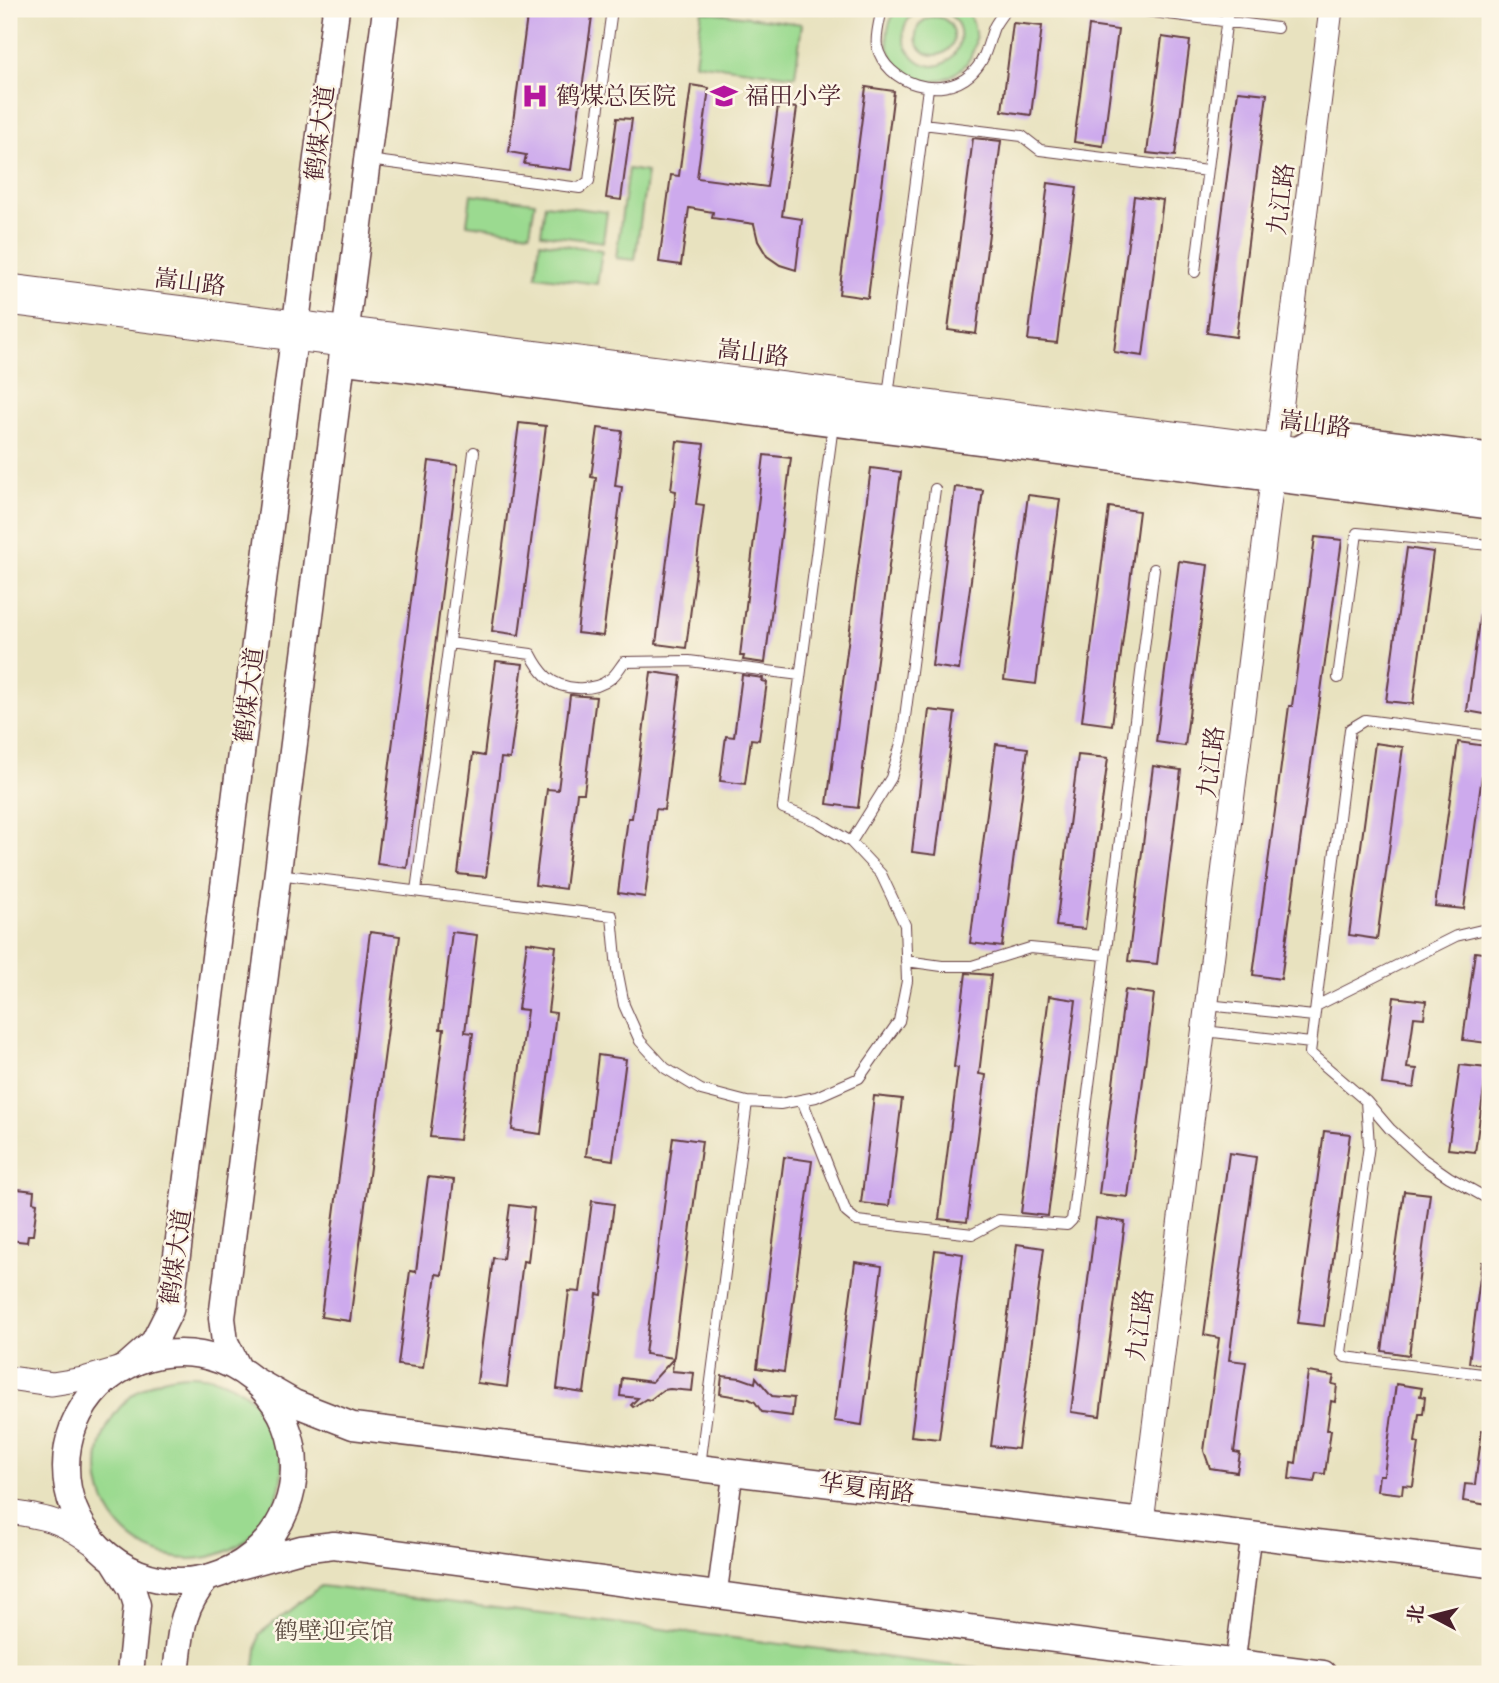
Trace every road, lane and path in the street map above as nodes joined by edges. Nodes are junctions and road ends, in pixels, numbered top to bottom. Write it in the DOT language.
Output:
graph roads {
  1 [pos="336,9"];
  2 [pos="386,9"];
  3 [pos="612,9"];
  4 [pos="881,9"];
  5 [pos="1006,9"];
  6 [pos="1130,9"];
  7 [pos="1228,9"];
  8 [pos="1316,9"];
  9 [pos="1331,9"];
  10 [pos="1226,21"];
  11 [pos="1277,28"];
  12 [pos="928,88"];
  13 [pos="923,124"];
  14 [pos="367,160"];
  15 [pos="1207,171"];
  16 [pos="1195,272"];
  17 [pos="9,286"];
  18 [pos="9,303"];
  19 [pos="295,330"];
  20 [pos="344,346"];
  21 [pos="888,397"];
  22 [pos="833,425"];
  23 [pos="474,452"];
  24 [pos="1490,453"];
  25 [pos="1271,460"];
  26 [pos="1490,473"];
  27 [pos="935,489"];
  28 [pos="1490,490"];
  29 [pos="1490,509"];
  30 [pos="1490,545"];
  31 [pos="1154,569"];
  32 [pos="449,643"];
  33 [pos="800,675"];
  34 [pos="1338,678"];
  35 [pos="1490,736"];
  36 [pos="851,842"];
  37 [pos="278,874"];
  38 [pos="416,891"];
  39 [pos="1490,928"];
  40 [pos="1105,955"];
  41 [pos="906,961"];
  42 [pos="1207,1005"];
  43 [pos="1315,1011"];
  44 [pos="1203,1031"];
  45 [pos="1311,1043"];
  46 [pos="802,1100"];
  47 [pos="1366,1101"];
  48 [pos="747,1102"];
  49 [pos="1490,1200"];
  50 [pos="126,1366"];
  51 [pos="246,1374"];
  52 [pos="1490,1375"];
  53 [pos="9,1378"];
  54 [pos="700,1468"];
  55 [pos="733,1472"];
  56 [pos="9,1512"];
  57 [pos="1134,1521"];
  58 [pos="1251,1535"];
  59 [pos="106,1554"];
  60 [pos="1490,1564"];
  61 [pos="236,1567"];
  62 [pos="206,1579"];
  63 [pos="717,1595"];
  64 [pos="1235,1663"];
  65 [pos="130,1674"];
  66 [pos="176,1674"];
  67 [pos="1323,1674"];
  1 -- 19 [label="main road, 鹤煤大道"];
  2 -- 14 [label="main road, 鹤煤大道"];
  3 -- 14 [label="lane"];
  4 -- 12 [label="lane"];
  5 -- 12 [label="lane"];
  6 -- 10 [label="lane"];
  7 -- 10 [label="lane"];
  8 -- 25 [label="street, 九江路"];
  9 -- 25 [label="street, 九江路"];
  10 -- 11 [label="lane"];
  10 -- 15 [label="lane"];
  12 -- 13 [label="lane"];
  13 -- 15 [label="lane"];
  13 -- 21 [label="lane"];
  14 -- 20 [label="main road, 鹤煤大道"];
  15 -- 16 [label="lane"];
  17 -- 19 [label="street, 嵩山路"];
  18 -- 19 [label="street, 嵩山路"];
  19 -- 20 [label="street, 嵩山路"];
  19 -- 50 [label="main road, 鹤煤大道"];
  20 -- 21 [label="street, 嵩山路"];
  20 -- 22 [label="street"];
  20 -- 25 [label="street, 嵩山路"];
  20 -- 37 [label="main road, 鹤煤大道"];
  21 -- 25 [label="street, 嵩山路"];
  22 -- 25 [label="street"];
  22 -- 33 [label="lane"];
  23 -- 32 [label="lane"];
  24 -- 25 [label="street"];
  25 -- 26 [label="street, 嵩山路"];
  25 -- 28 [label="street, 嵩山路"];
  25 -- 29 [label="street"];
  25 -- 42 [label="street, 九江路"];
  25 -- 57 [label="street, 九江路"];
  27 -- 36 [label="lane"];
  30 -- 34 [label="lane"];
  31 -- 40 [label="lane"];
  32 -- 33 [label="lane"];
  32 -- 38 [label="lane"];
  33 -- 36 [label="lane"];
  35 -- 43 [label="lane"];
  36 -- 41 [label="lane"];
  37 -- 38 [label="lane"];
  37 -- 51 [label="main road, 鹤煤大道"];
  38 -- 48 [label="lane"];
  39 -- 43 [label="lane"];
  40 -- 41 [label="lane"];
  40 -- 46 [label="lane"];
  41 -- 46 [label="lane"];
  42 -- 43 [label="lane"];
  42 -- 44 [label="street, 九江路"];
  43 -- 45 [label="lane"];
  44 -- 45 [label="lane"];
  44 -- 57 [label="street, 九江路"];
  45 -- 47 [label="lane"];
  46 -- 48 [label="lane"];
  47 -- 49 [label="lane"];
  47 -- 52 [label="lane"];
  48 -- 54 [label="lane"];
  50 -- 51 [label="main road, 鹤煤大道"];
  50 -- 53 [label="street"];
  50 -- 59 [label="main road, 鹤煤大道"];
  51 -- 54 [label="main road, 华夏南路"];
  51 -- 61 [label="main road, 鹤煤大道"];
  54 -- 55 [label="main road, 华夏南路"];
  55 -- 57 [label="main road, 华夏南路"];
  55 -- 63 [label="street"];
  56 -- 59 [label="street"];
  57 -- 58 [label="main road, 华夏南路"];
  58 -- 60 [label="main road, 华夏南路"];
  58 -- 64 [label="street"];
  59 -- 62 [label="main road, 鹤煤大道"];
  59 -- 65 [label="main road, 鹤煤大道"];
  61 -- 62 [label="main road, 鹤煤大道"];
  61 -- 63 [label="main road"];
  62 -- 66 [label="main road"];
  63 -- 64 [label="main road"];
  64 -- 67 [label="main road"];
}
